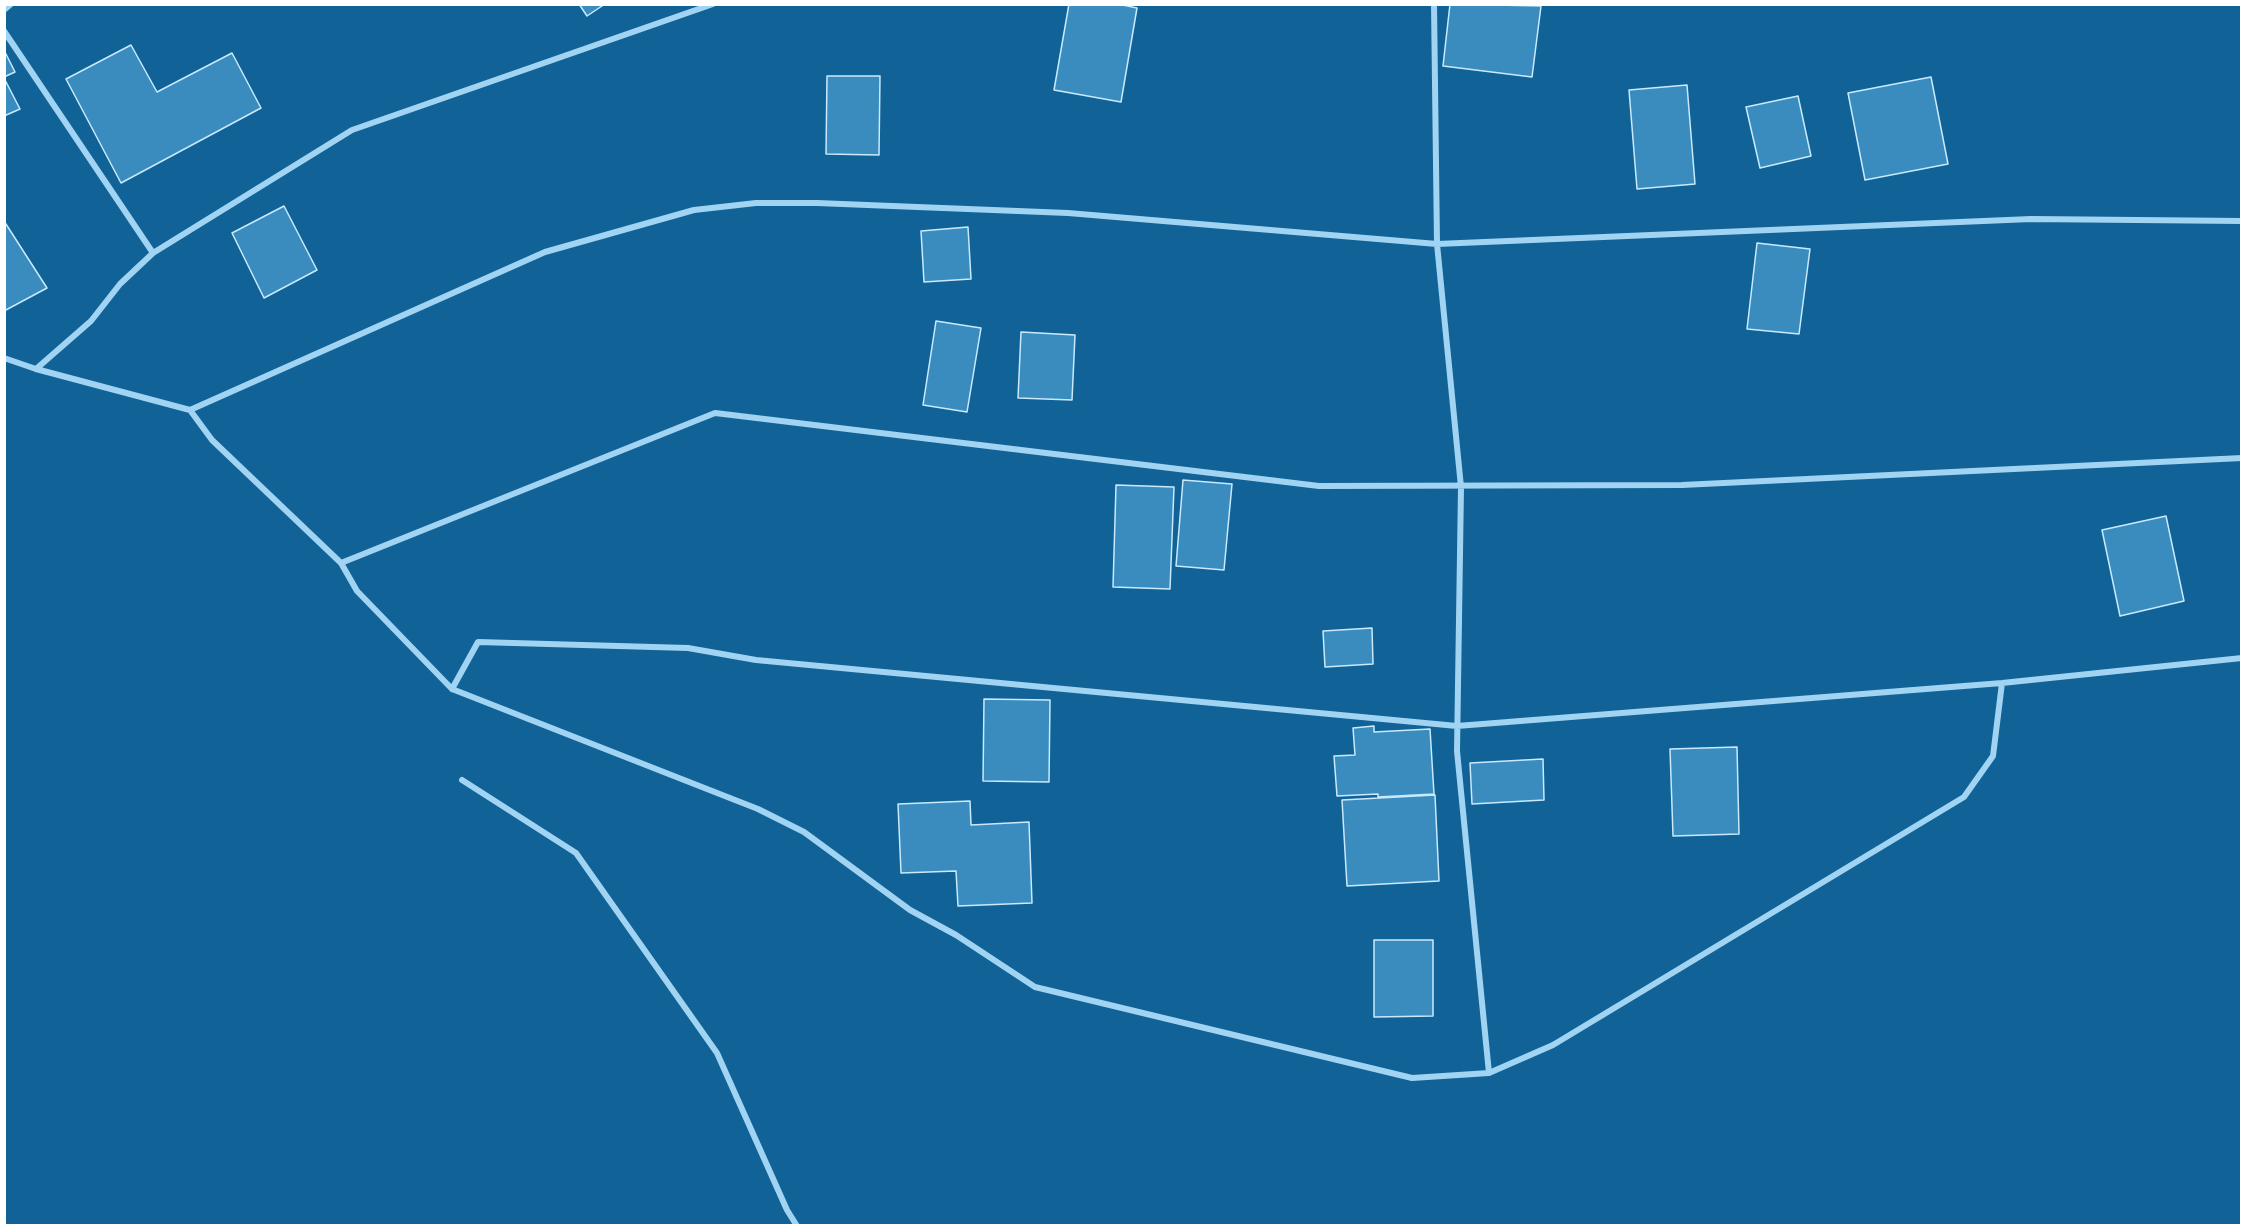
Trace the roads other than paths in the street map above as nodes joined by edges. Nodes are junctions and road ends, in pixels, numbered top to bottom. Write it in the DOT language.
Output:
graph roads {
  1 [pos="11,4"];
  2 [pos="713,4"];
  3 [pos="1434,4"];
  4 [pos="4,10"];
  5 [pos="4,31"];
  6 [pos="2241,221"];
  7 [pos="1437,244"];
  8 [pos="153,253"];
  9 [pos="4,358"];
  10 [pos="36,369"];
  11 [pos="190,410"];
  12 [pos="2241,458"];
  13 [pos="1461,487"];
  14 [pos="341,563"];
  15 [pos="2241,657"];
  16 [pos="2002,683"];
  17 [pos="452,689"];
  18 [pos="1457,726"];
  19 [pos="462,780"];
  20 [pos="1489,1073"];
  21 [pos="797,1226"];
  1 -- 4 [label="street"];
  2 -- 8 [label="street"];
  3 -- 7 [label="street"];
  5 -- 8 [label="street"];
  6 -- 7 [label="street"];
  7 -- 11 [label="street"];
  7 -- 13 [label="street"];
  8 -- 10 [label="street"];
  9 -- 10 [label="street"];
  10 -- 11 [label="street"];
  11 -- 14 [label="street"];
  12 -- 13 [label="street"];
  13 -- 14 [label="street"];
  13 -- 18 [label="street"];
  14 -- 17 [label="street"];
  15 -- 16 [label="street"];
  16 -- 18 [label="street"];
  16 -- 20 [label="street"];
  17 -- 18 [label="street"];
  17 -- 20 [label="street"];
  18 -- 20 [label="street"];
  19 -- 21 [label="street"];
}
